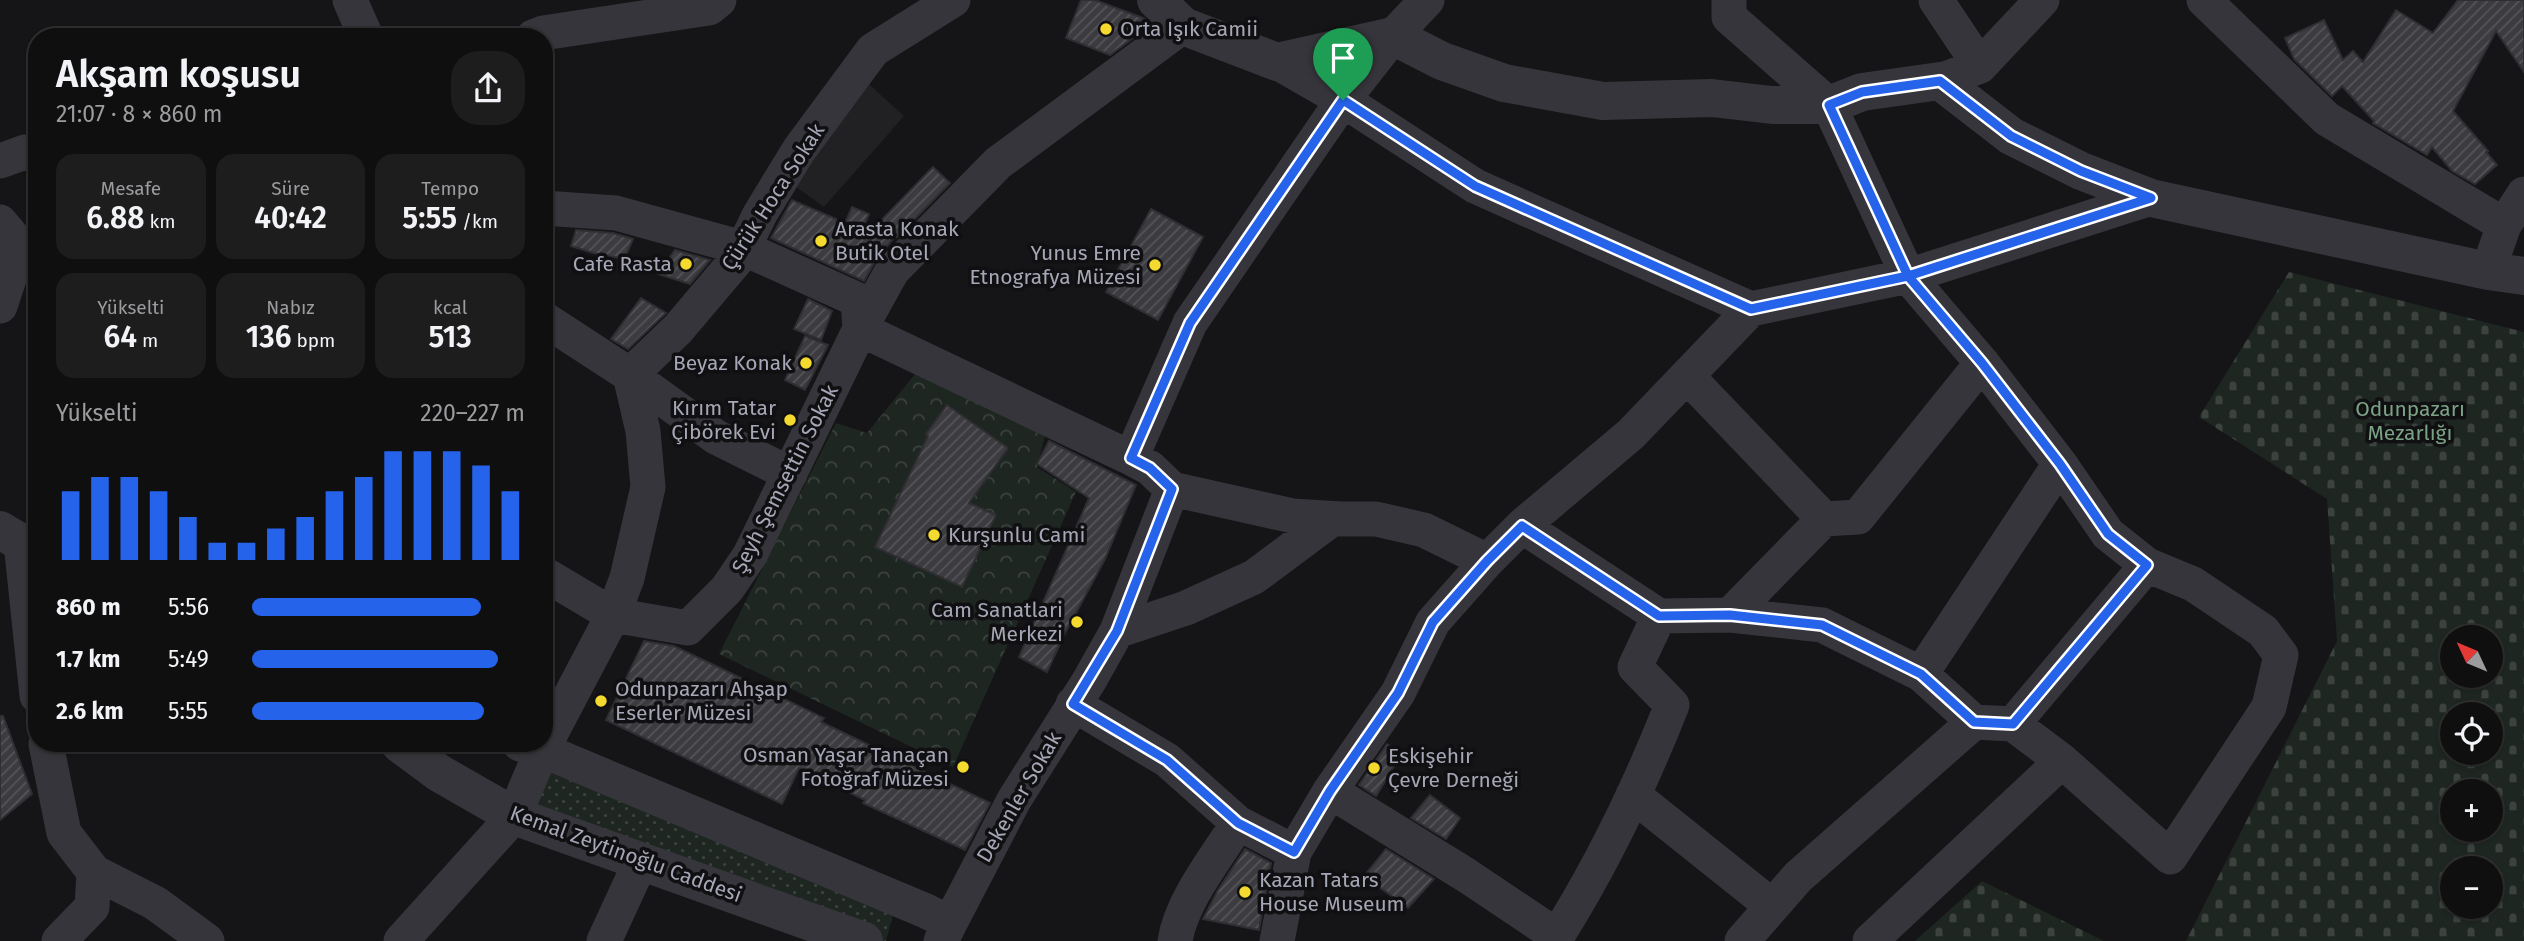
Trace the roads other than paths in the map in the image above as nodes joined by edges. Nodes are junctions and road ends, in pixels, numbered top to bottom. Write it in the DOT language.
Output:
graph roads {
  1 [pos="350,0"];
  2 [pos="719,0"];
  3 [pos="953,0"];
  4 [pos="1156,0"];
  5 [pos="1427,0"];
  6 [pos="1729,0"];
  7 [pos="1936,0"];
  8 [pos="2042,0"];
  9 [pos="2204,0"];
  10 [pos="1183,26"];
  11 [pos="362,28"];
  12 [pos="553,31"];
  13 [pos="1393,36"];
  14 [pos="1277,62"];
  15 [pos="1980,66"];
  16 [pos="1940,81"];
  17 [pos="1343,100"];
  18 [pos="1829,105"];
  19 [pos="28,152"];
  20 [pos="0,161"];
  21 [pos="2524,194"];
  22 [pos="2151,198"];
  23 [pos="553,209"];
  24 [pos="2504,225"];
  25 [pos="8,232"];
  26 [pos="743,248"];
  27 [pos="2506,274"];
  28 [pos="1908,276"];
  29 [pos="0,306"];
  30 [pos="1751,309"];
  31 [pos="553,325"];
  32 [pos="860,329"];
  33 [pos="1982,363"];
  34 [pos="630,375"];
  35 [pos="1687,376"];
  36 [pos="1131,458"];
  37 [pos="2060,464"];
  38 [pos="790,474"];
  39 [pos="1172,489"];
  40 [pos="1332,519"];
  41 [pos="1824,519"];
  42 [pos="1522,526"];
  43 [pos="19,542"];
  44 [pos="1487,561"];
  45 [pos="2147,565"];
  46 [pos="553,579"];
  47 [pos="613,615"];
  48 [pos="1730,615"];
  49 [pos="1659,616"];
  50 [pos="28,619"];
  51 [pos="1117,631"];
  52 [pos="1921,674"];
  53 [pos="1073,704"];
  54 [pos="553,710"];
  55 [pos="1974,722"];
  56 [pos="2013,724"];
  57 [pos="48,752"];
  58 [pos="411,752"];
  59 [pos="529,752"];
  60 [pos="541,752"];
  61 [pos="2062,761"];
  62 [pos="1330,791"];
  63 [pos="1633,795"];
  64 [pos="514,816"];
  65 [pos="1238,823"];
  66 [pos="1294,852"];
  67 [pos="641,861"];
  68 [pos="94,872"];
  69 [pos="1772,906"];
  70 [pos="946,932"];
  71 [pos="1556,939"];
  72 [pos="58,941"];
  73 [pos="207,941"];
  74 [pos="401,941"];
  75 [pos="604,941"];
  76 [pos="864,941"];
  77 [pos="1175,941"];
  78 [pos="1277,941"];
  79 [pos="1741,941"];
  80 [pos="1870,941"];
  1 -- 11 [label="street"];
  2 -- 12 [label="street"];
  3 -- 26 [label="street, Çürük Hoca Sokak"];
  4 -- 10 [label="street"];
  5 -- 13 [label="street"];
  6 -- 18 [label="street"];
  7 -- 15 [label="street"];
  8 -- 15 [label="street"];
  9 -- 24 [label="street"];
  10 -- 14 [label="street"];
  10 -- 32 [label="street, Şeyh Şemsettin Sokak"];
  13 -- 14 [label="street"];
  13 -- 17 [label="street"];
  13 -- 18 [label="street"];
  14 -- 17 [label="street"];
  15 -- 16 [label="street"];
  16 -- 18 [label="street"];
  16 -- 22 [label="street"];
  17 -- 30 [label="street"];
  17 -- 36 [label="street"];
  18 -- 28 [label="street"];
  19 -- 20 [label="street"];
  21 -- 24 [label="street"];
  22 -- 27 [label="street"];
  22 -- 28 [label="street"];
  23 -- 26 [label="street"];
  24 -- 27 [label="street"];
  25 -- 29 [label="street"];
  26 -- 32 [label="street"];
  26 -- 34 [label="street, Çürük Hoca Sokak"];
  28 -- 30 [label="street"];
  28 -- 33 [label="street"];
  30 -- 35 [label="street"];
  31 -- 34 [label="street"];
  32 -- 36 [label="street"];
  32 -- 38 [label="street, Şeyh Şemsettin Sokak"];
  33 -- 37 [label="street"];
  33 -- 41 [label="street"];
  34 -- 38 [label="street"];
  34 -- 47 [label="street"];
  35 -- 41 [label="street"];
  35 -- 42 [label="street"];
  36 -- 39 [label="street"];
  37 -- 45 [label="street"];
  37 -- 52 [label="street"];
  38 -- 47 [label="street, Şeyh Şemsettin Sokak"];
  39 -- 40 [label="street"];
  39 -- 51 [label="street, Dekenler Sokak"];
  40 -- 44 [label="street"];
  40 -- 51 [label="street"];
  41 -- 48 [label="street"];
  42 -- 44 [label="street"];
  42 -- 49 [label="street"];
  43 -- 50 [label="street"];
  44 -- 62 [label="street"];
  45 -- 56 [label="street"];
  45 -- 61 [label="street"];
  46 -- 47 [label="street, Şeyh Şemsettin Sokak"];
  47 -- 54 [label="street"];
  48 -- 49 [label="street"];
  48 -- 52 [label="street"];
  49 -- 63 [label="street"];
  51 -- 53 [label="street, Dekenler Sokak"];
  52 -- 55 [label="street"];
  53 -- 65 [label="street"];
  53 -- 70 [label="street, Dekenler Sokak"];
  55 -- 56 [label="street"];
  55 -- 69 [label="street"];
  56 -- 61 [label="street"];
  57 -- 68 [label="street"];
  58 -- 64 [label="street, Kemal Zeytinoğlu Caddesi"];
  59 -- 64 [label="street"];
  60 -- 70 [label="street"];
  61 -- 80 [label="street"];
  62 -- 66 [label="street"];
  62 -- 71 [label="street"];
  63 -- 69 [label="street"];
  63 -- 71 [label="street"];
  64 -- 67 [label="street, Kemal Zeytinoğlu Caddesi"];
  64 -- 74 [label="street"];
  65 -- 66 [label="street"];
  65 -- 77 [label="street"];
  66 -- 78 [label="street"];
  67 -- 75 [label="street"];
  67 -- 76 [label="street, Kemal Zeytinoğlu Caddesi"];
  68 -- 72 [label="street"];
  68 -- 73 [label="street"];
  69 -- 79 [label="street"];
}
